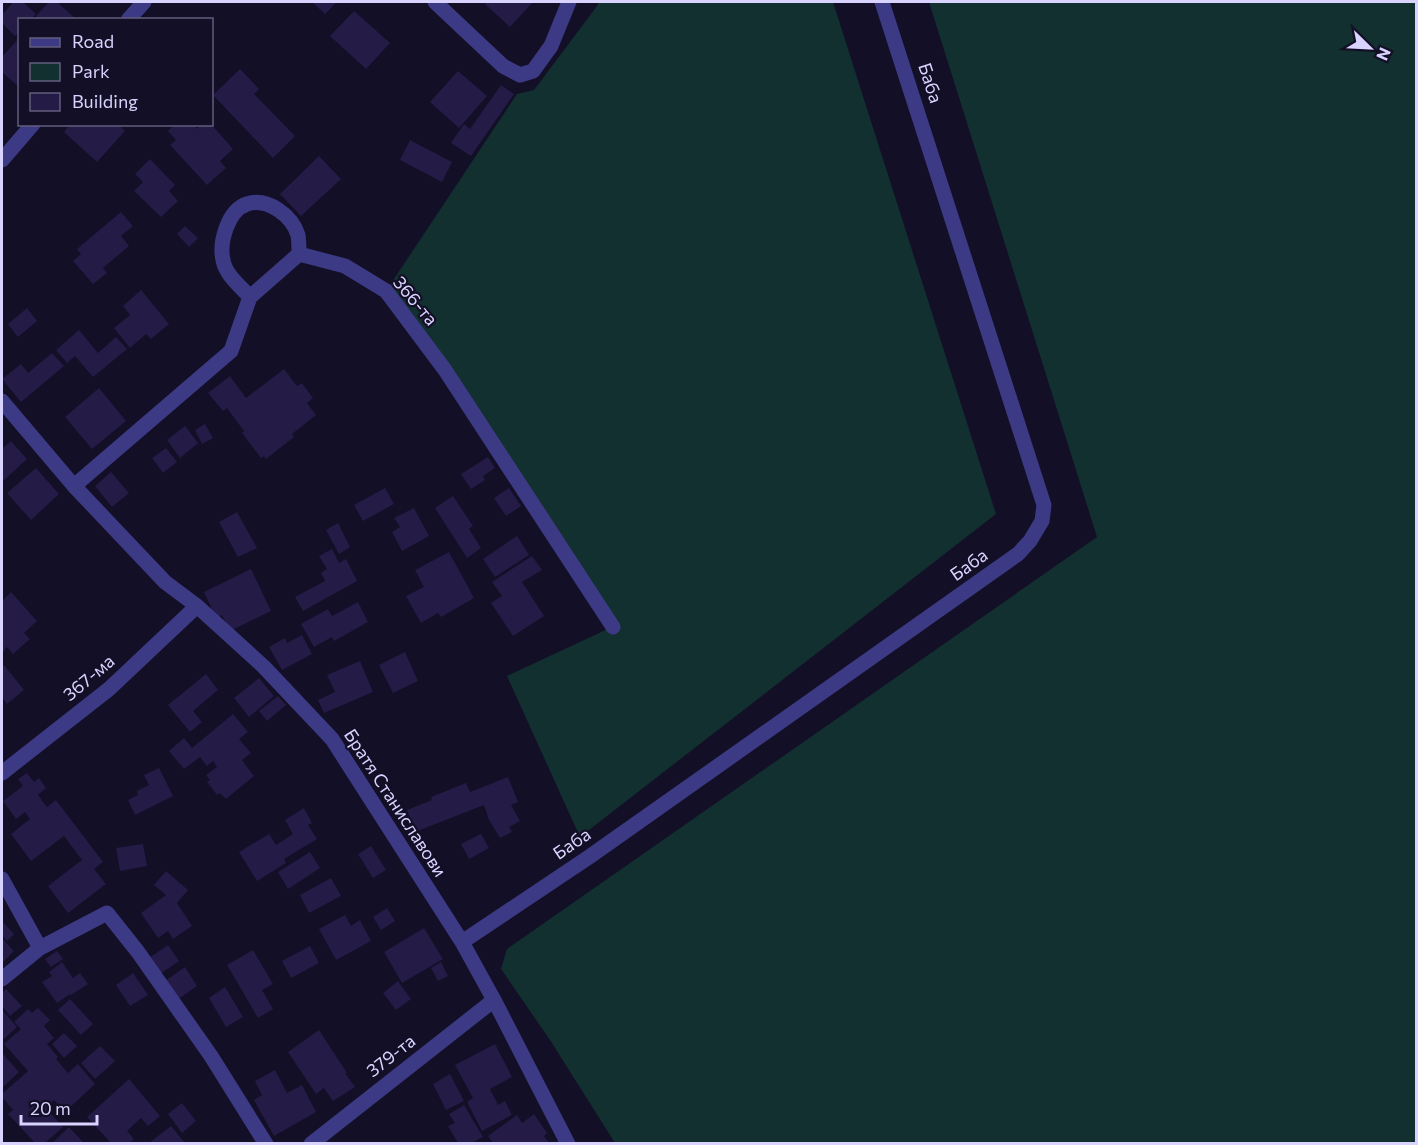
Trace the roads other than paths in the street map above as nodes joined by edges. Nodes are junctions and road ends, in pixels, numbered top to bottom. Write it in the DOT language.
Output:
graph roads {
  1 [pos="144,2"];
  2 [pos="435,2"];
  3 [pos="569,2"];
  4 [pos="882,2"];
  5 [pos="130,18"];
  6 [pos="31,126"];
  7 [pos="2,160"];
  8 [pos="299,254"];
  9 [pos="250,297"];
  10 [pos="2,401"];
  11 [pos="74,486"];
  12 [pos="197,606"];
  13 [pos="613,627"];
  14 [pos="2,773"];
  15 [pos="2,879"];
  16 [pos="462,942"];
  17 [pos="40,948"];
  18 [pos="2,979"];
  19 [pos="494,1000"];
  20 [pos="266,1143"];
  21 [pos="311,1143"];
  22 [pos="568,1143"];
  1 -- 5 [label="street"];
  2 -- 3 [label="street"];
  4 -- 16 [label="street, Баба"];
  6 -- 7 [label="street"];
  8 -- 9 [label="street"];
  8 -- 9 [label="street"];
  8 -- 13 [label="street, 366-та"];
  9 -- 11 [label="street"];
  10 -- 11 [label="street, Братя Станиславови"];
  11 -- 12 [label="street, Братя Станиславови"];
  12 -- 14 [label="street, 367-ма"];
  12 -- 16 [label="street, Братя Станиславови"];
  15 -- 17 [label="street"];
  16 -- 19 [label="street, Братя Станиславови"];
  17 -- 18 [label="street"];
  17 -- 20 [label="street"];
  19 -- 21 [label="street, 379-та"];
  19 -- 22 [label="street, Братя Станиславови"];
}
